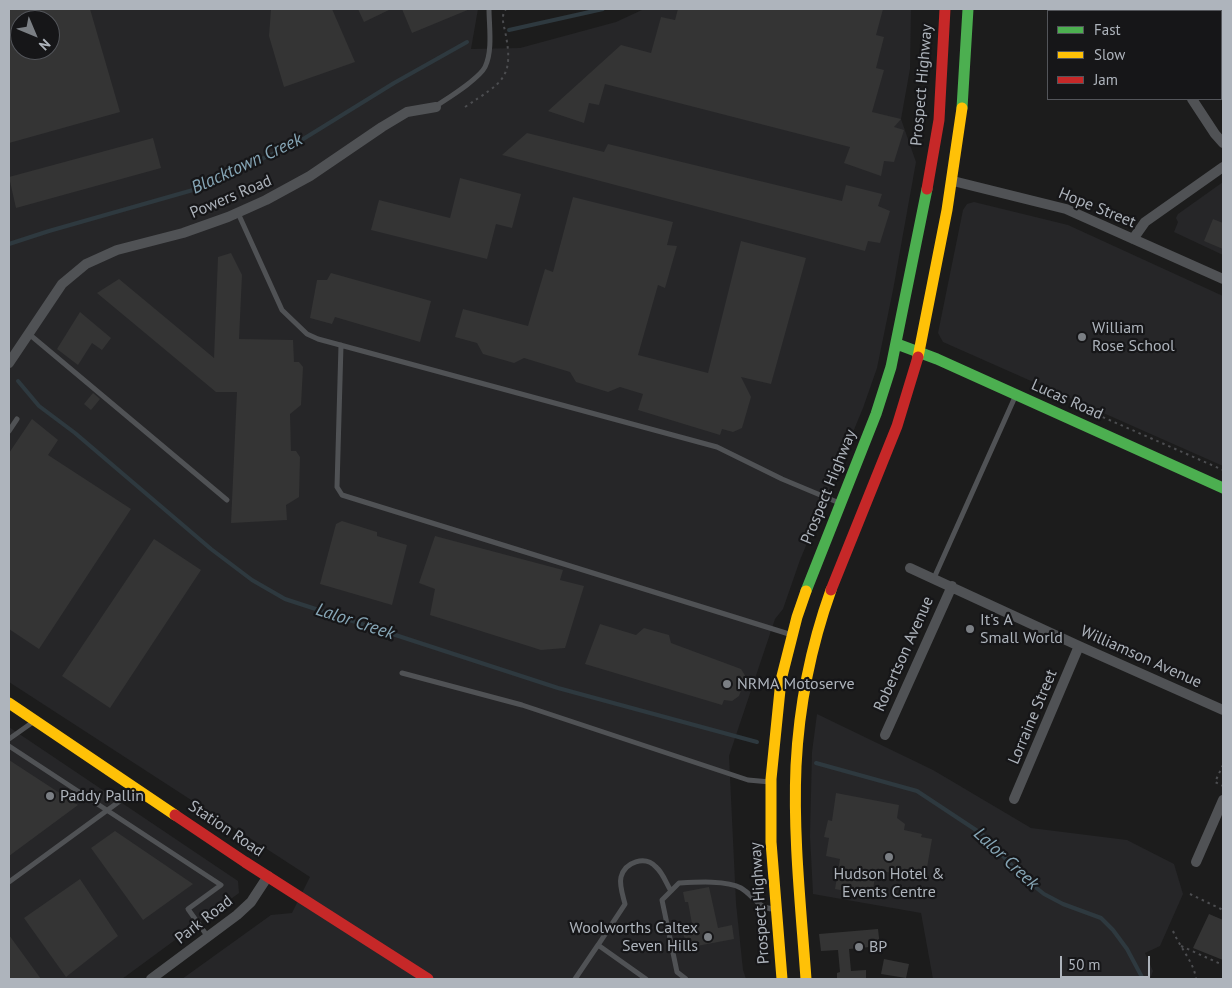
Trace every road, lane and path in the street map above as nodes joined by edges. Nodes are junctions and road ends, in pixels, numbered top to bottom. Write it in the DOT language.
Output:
graph roads {
  1 [pos="489,9"];
  2 [pos="506,9"];
  3 [pos="945,9"];
  4 [pos="968,9"];
  5 [pos="1193,100"];
  6 [pos="436,107"];
  7 [pos="465,107"];
  8 [pos="1223,143"];
  9 [pos="1223,167"];
  10 [pos="953,181"];
  11 [pos="238,213"];
  12 [pos="1134,239"];
  13 [pos="1223,279"];
  14 [pos="28,333"];
  15 [pos="897,344"];
  16 [pos="341,345"];
  17 [pos="919,352"];
  18 [pos="9,363"];
  19 [pos="1016,394"];
  20 [pos="1070,403"];
  21 [pos="17,419"];
  22 [pos="9,431"];
  23 [pos="1223,470"];
  24 [pos="1223,488"];
  25 [pos="227,500"];
  26 [pos="840,503"];
  27 [pos="910,568"];
  28 [pos="934,578"];
  29 [pos="952,586"];
  30 [pos="792,635"];
  31 [pos="1079,646"];
  32 [pos="402,673"];
  33 [pos="9,703"];
  34 [pos="1223,710"];
  35 [pos="35,720"];
  36 [pos="885,735"];
  37 [pos="9,740"];
  38 [pos="9,746"];
  39 [pos="1223,765"];
  40 [pos="771,782"];
  41 [pos="1223,786"];
  42 [pos="137,788"];
  43 [pos="1014,799"];
  44 [pos="1223,800"];
  45 [pos="108,810"];
  46 [pos="1196,862"];
  47 [pos="268,876"];
  48 [pos="9,882"];
  49 [pos="671,891"];
  50 [pos="1190,894"];
  51 [pos="776,909"];
  52 [pos="1223,910"];
  53 [pos="1173,932"];
  54 [pos="208,937"];
  55 [pos="598,945"];
  56 [pos="1178,945"];
  57 [pos="1223,965"];
  58 [pos="151,979"];
  59 [pos="428,979"];
  60 [pos="575,979"];
  61 [pos="646,979"];
  62 [pos="686,979"];
  63 [pos="782,979"];
  64 [pos="806,979"];
  65 [pos="1196,979"];
  1 -- 6 [label="lane"];
  2 -- 7 [label="path"];
  3 -- 15 [label="main road, Prospect Highway"];
  4 -- 10 [label="main road"];
  5 -- 8 [label="street"];
  6 -- 11 [label="street, Powers Road"];
  9 -- 12 [label="street"];
  10 -- 12 [label="street, Hope Street"];
  10 -- 17 [label="main road"];
  11 -- 14 [label="street, Powers Road"];
  11 -- 16 [label="lane"];
  12 -- 13 [label="street, Hope Street"];
  14 -- 18 [label="street, Powers Road"];
  14 -- 25 [label="lane"];
  15 -- 17 [label="main road, Lucas Road"];
  15 -- 26 [label="main road, Prospect Highway"];
  16 -- 26 [label="lane"];
  16 -- 30 [label="lane"];
  17 -- 19 [label="main road, Lucas Road"];
  17 -- 64 [label="main road"];
  19 -- 24 [label="main road, Lucas Road"];
  19 -- 28 [label="lane"];
  20 -- 23 [label="path"];
  21 -- 22 [label="lane"];
  26 -- 30 [label="main road, Prospect Highway"];
  27 -- 28 [label="street, Williamson Avenue"];
  28 -- 29 [label="street, Williamson Avenue"];
  29 -- 31 [label="street, Williamson Avenue"];
  29 -- 36 [label="street, Robertson Avenue"];
  30 -- 40 [label="main road, Prospect Highway"];
  31 -- 34 [label="street, Williamson Avenue"];
  31 -- 43 [label="street, Lorraine Street"];
  32 -- 40 [label="lane"];
  33 -- 35 [label="main road, Station Road"];
  35 -- 37 [label="lane"];
  35 -- 42 [label="main road, Station Road"];
  38 -- 45 [label="lane"];
  39 -- 41 [label="path"];
  40 -- 51 [label="main road, Prospect Highway"];
  42 -- 45 [label="lane"];
  42 -- 47 [label="main road, Station Road"];
  44 -- 46 [label="street"];
  45 -- 48 [label="lane"];
  45 -- 54 [label="lane"];
  47 -- 54 [label="street, Park Road"];
  47 -- 59 [label="main road, Station Road"];
  49 -- 51 [label="lane"];
  49 -- 55 [label="lane"];
  49 -- 62 [label="lane"];
  50 -- 52 [label="path"];
  51 -- 63 [label="main road, Prospect Highway"];
  53 -- 56 [label="path"];
  54 -- 58 [label="street, Park Road"];
  55 -- 60 [label="lane"];
  55 -- 61 [label="lane"];
  56 -- 57 [label="path"];
  56 -- 65 [label="path"];
}
